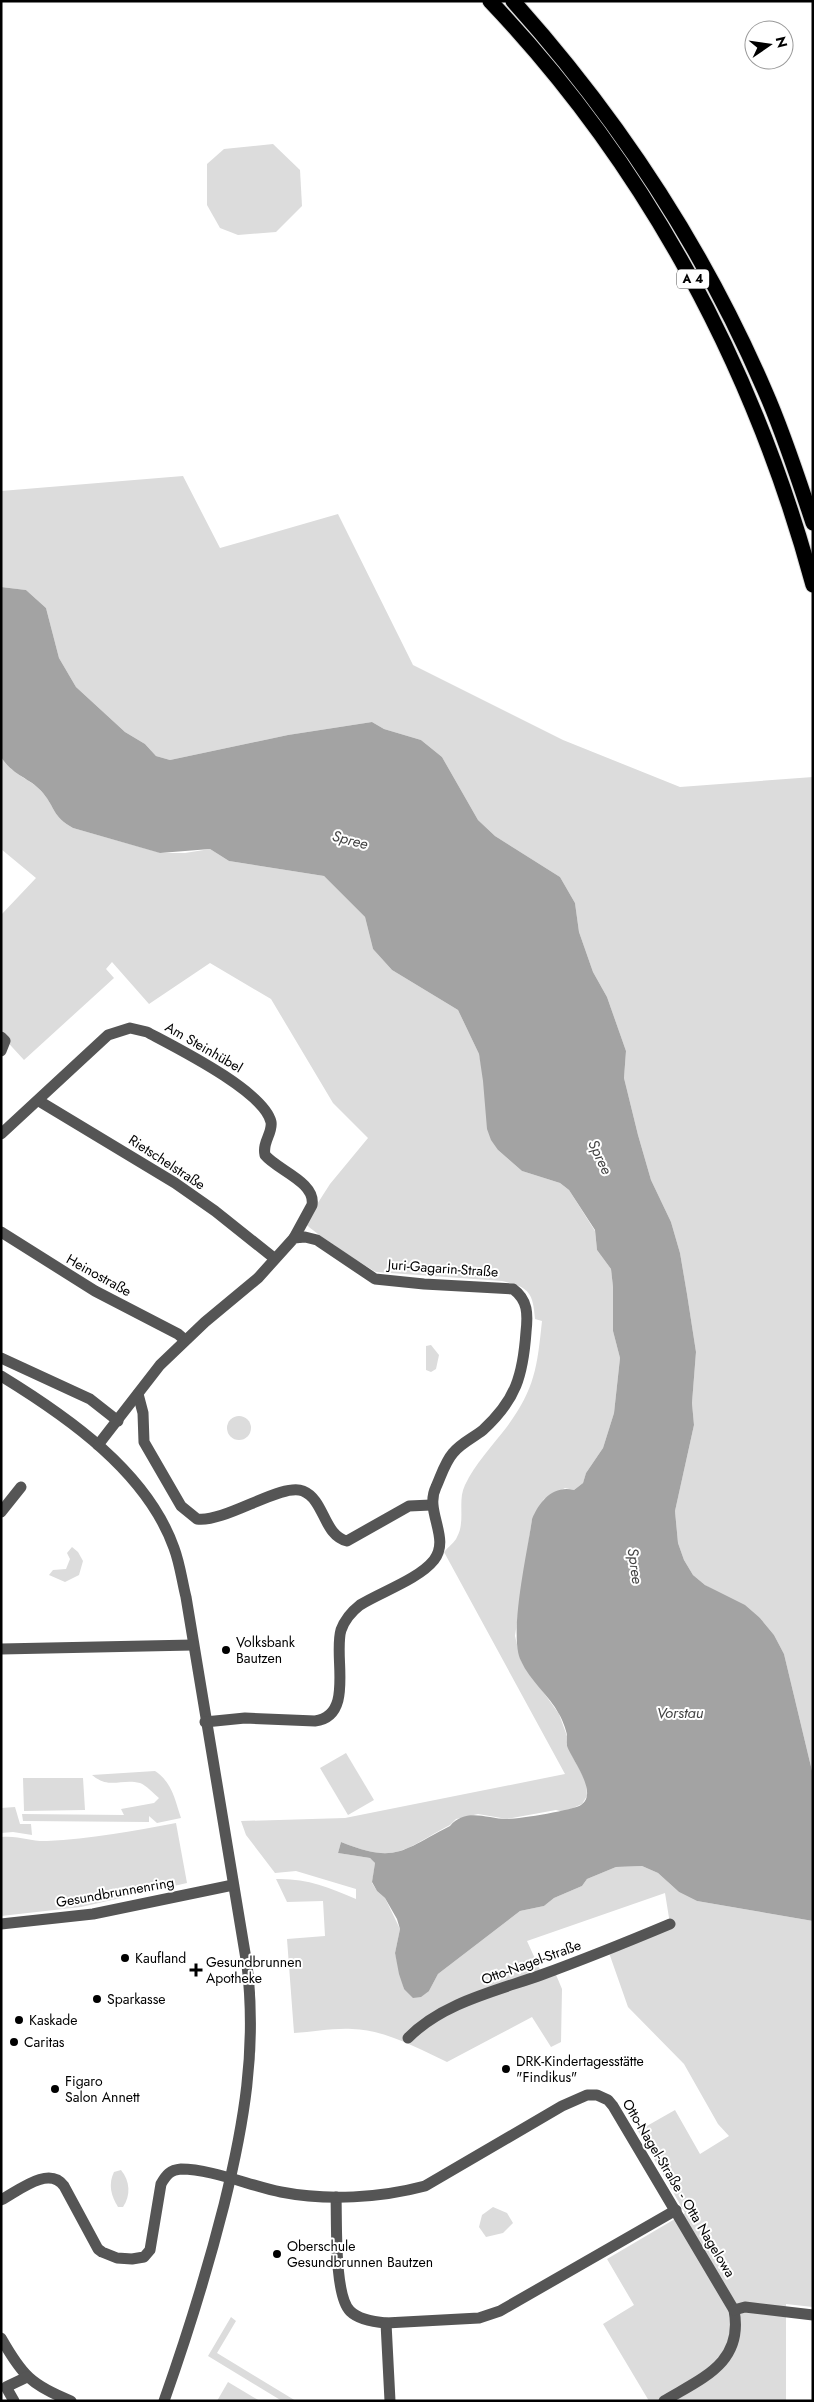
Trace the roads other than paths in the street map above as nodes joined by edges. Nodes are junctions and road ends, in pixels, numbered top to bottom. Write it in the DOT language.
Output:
graph roads {
  1 [pos="490,1"];
  2 [pos="513,1"];
  3 [pos="813,523"];
  4 [pos="813,585"];
  5 [pos="1,1037"];
  6 [pos="1,1051"];
  7 [pos="39,1101"];
  8 [pos="1,1134"];
  9 [pos="1,1232"];
  10 [pos="294,1238"];
  11 [pos="274,1258"];
  12 [pos="185,1340"];
  13 [pos="1,1358"];
  14 [pos="1,1376"];
  15 [pos="138,1394"];
  16 [pos="118,1421"];
  17 [pos="98,1445"];
  18 [pos="21,1487"];
  19 [pos="431,1505"];
  20 [pos="1,1512"];
  21 [pos="193,1645"];
  22 [pos="1,1649"];
  23 [pos="206,1722"];
  24 [pos="233,1885"];
  25 [pos="1,1924"];
  26 [pos="670,1924"];
  27 [pos="408,2038"];
  28 [pos="230,2179"];
  29 [pos="336,2197"];
  30 [pos="1,2200"];
  31 [pos="676,2210"];
  32 [pos="734,2310"];
  33 [pos="813,2315"];
  34 [pos="386,2323"];
  35 [pos="1,2338"];
  36 [pos="27,2377"];
  37 [pos="14,2401"];
  38 [pos="70,2401"];
  39 [pos="164,2401"];
  40 [pos="390,2401"];
  41 [pos="664,2401"];
  1 -- 4 [label="highway, A 4"];
  2 -- 3 [label="highway, A 4"];
  5 -- 6 [label="street"];
  7 -- 8 [label="street, Am Steinhübel"];
  7 -- 10 [label="street, Am Steinhübel"];
  7 -- 11 [label="street, Rietschelstraße"];
  9 -- 12 [label="street, Heinostraße"];
  10 -- 11 [label="street"];
  10 -- 19 [label="street, Juri-Gagarin-Straße"];
  11 -- 12 [label="street"];
  12 -- 15 [label="street"];
  13 -- 16 [label="street"];
  14 -- 17 [label="street"];
  15 -- 16 [label="street"];
  15 -- 19 [label="street"];
  16 -- 17 [label="street"];
  17 -- 21 [label="street"];
  18 -- 20 [label="street"];
  19 -- 23 [label="street"];
  21 -- 22 [label="street"];
  21 -- 23 [label="street"];
  23 -- 24 [label="street"];
  24 -- 25 [label="street, Gesundbrunnenring"];
  24 -- 28 [label="street"];
  26 -- 27 [label="street, Otto-Nagel-Straße"];
  28 -- 29 [label="street"];
  28 -- 30 [label="street"];
  28 -- 39 [label="street"];
  29 -- 31 [label="street, Otto-Nagel-Straße - Otta Nagelowa"];
  29 -- 34 [label="street"];
  31 -- 32 [label="street, Otto-Nagel-Straße - Otta Nagelowa"];
  31 -- 34 [label="street"];
  32 -- 33 [label="street"];
  32 -- 41 [label="street, Otto-Nagel-Straße - Otta Nagelowa"];
  34 -- 40 [label="street"];
  35 -- 36 [label="street"];
  36 -- 37 [label="street"];
  36 -- 38 [label="street"];
}
